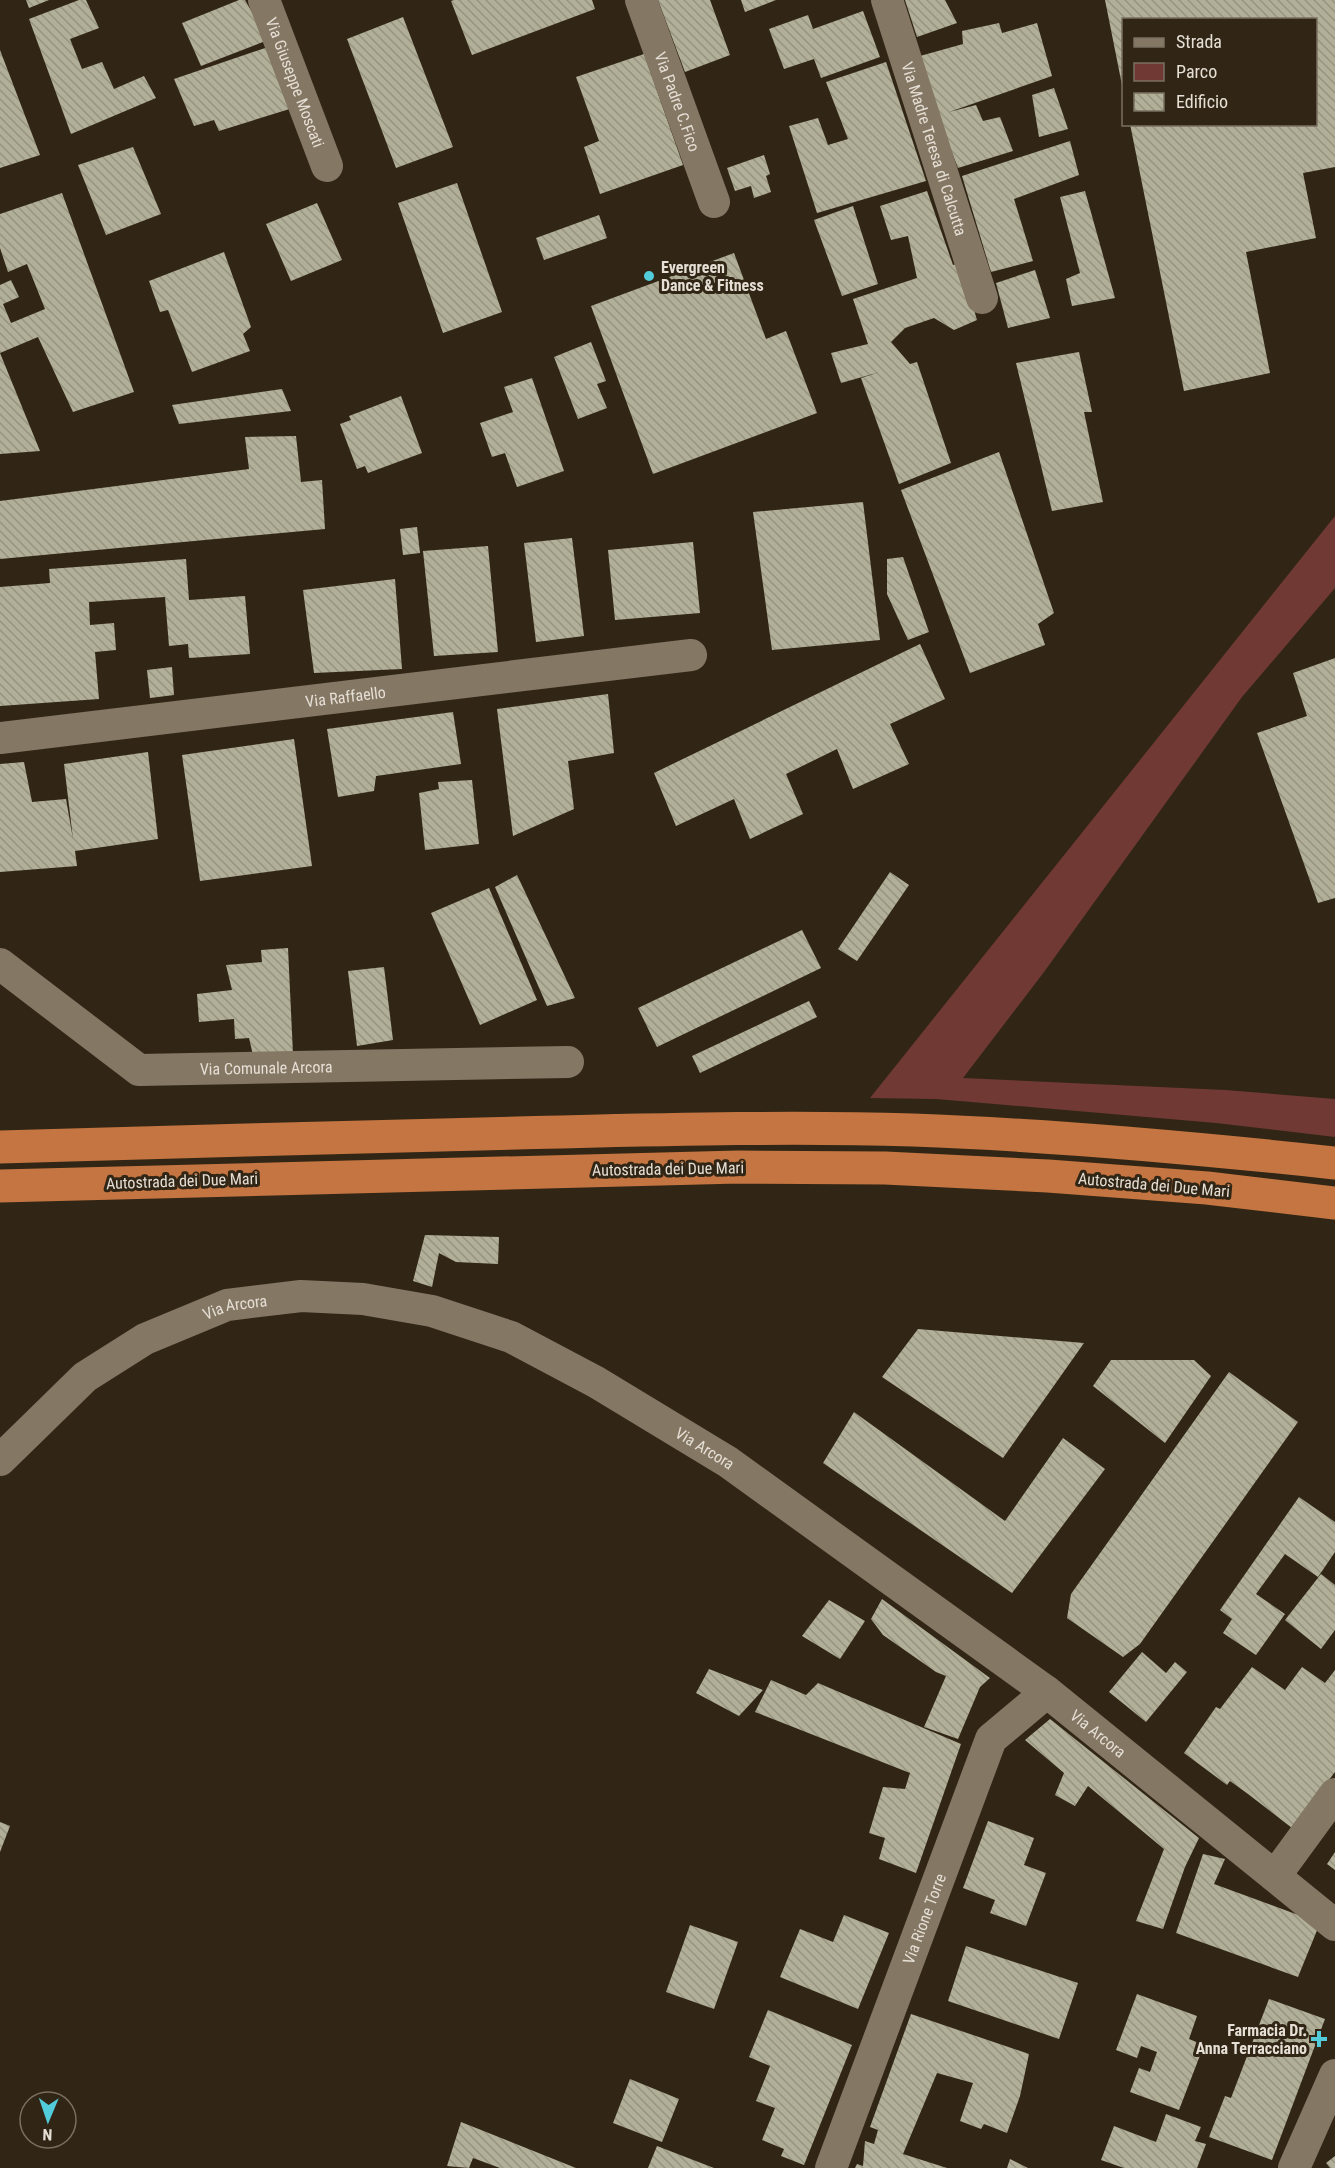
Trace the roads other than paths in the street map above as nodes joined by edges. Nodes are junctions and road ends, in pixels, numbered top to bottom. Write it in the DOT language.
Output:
graph roads {
  1 [pos="264,0"];
  2 [pos="641,0"];
  3 [pos="887,0"];
  4 [pos="327,166"];
  5 [pos="714,202"];
  6 [pos="982,298"];
  7 [pos="691,655"];
  8 [pos="0,738"];
  9 [pos="0,964"];
  10 [pos="568,1062"];
  11 [pos="0,1147"];
  12 [pos="1335,1163"];
  13 [pos="0,1186"];
  14 [pos="1335,1203"];
  15 [pos="0,1460"];
  16 [pos="1047,1692"];
  17 [pos="1335,1794"];
  18 [pos="1275,1876"];
  19 [pos="1335,1924"];
  20 [pos="1335,2075"];
  21 [pos="831,2168"];
  22 [pos="1294,2168"];
  1 -- 4 [label="street, Via Giuseppe Moscati"];
  2 -- 5 [label="street, Via Padre C.Fico"];
  3 -- 6 [label="street, Via Madre Teresa di Calcutta"];
  7 -- 8 [label="street, Via Raffaello"];
  9 -- 10 [label="street, Via Comunale Arcora"];
  11 -- 12 [label="highway"];
  13 -- 14 [label="highway, Autostrada dei Due Mari"];
  15 -- 16 [label="street, Via Arcora"];
  16 -- 18 [label="street, Via Arcora"];
  16 -- 21 [label="street, Via Rione Torre"];
  17 -- 18 [label="street"];
  18 -- 19 [label="street, Via Arcora"];
  20 -- 22 [label="street"];
}
